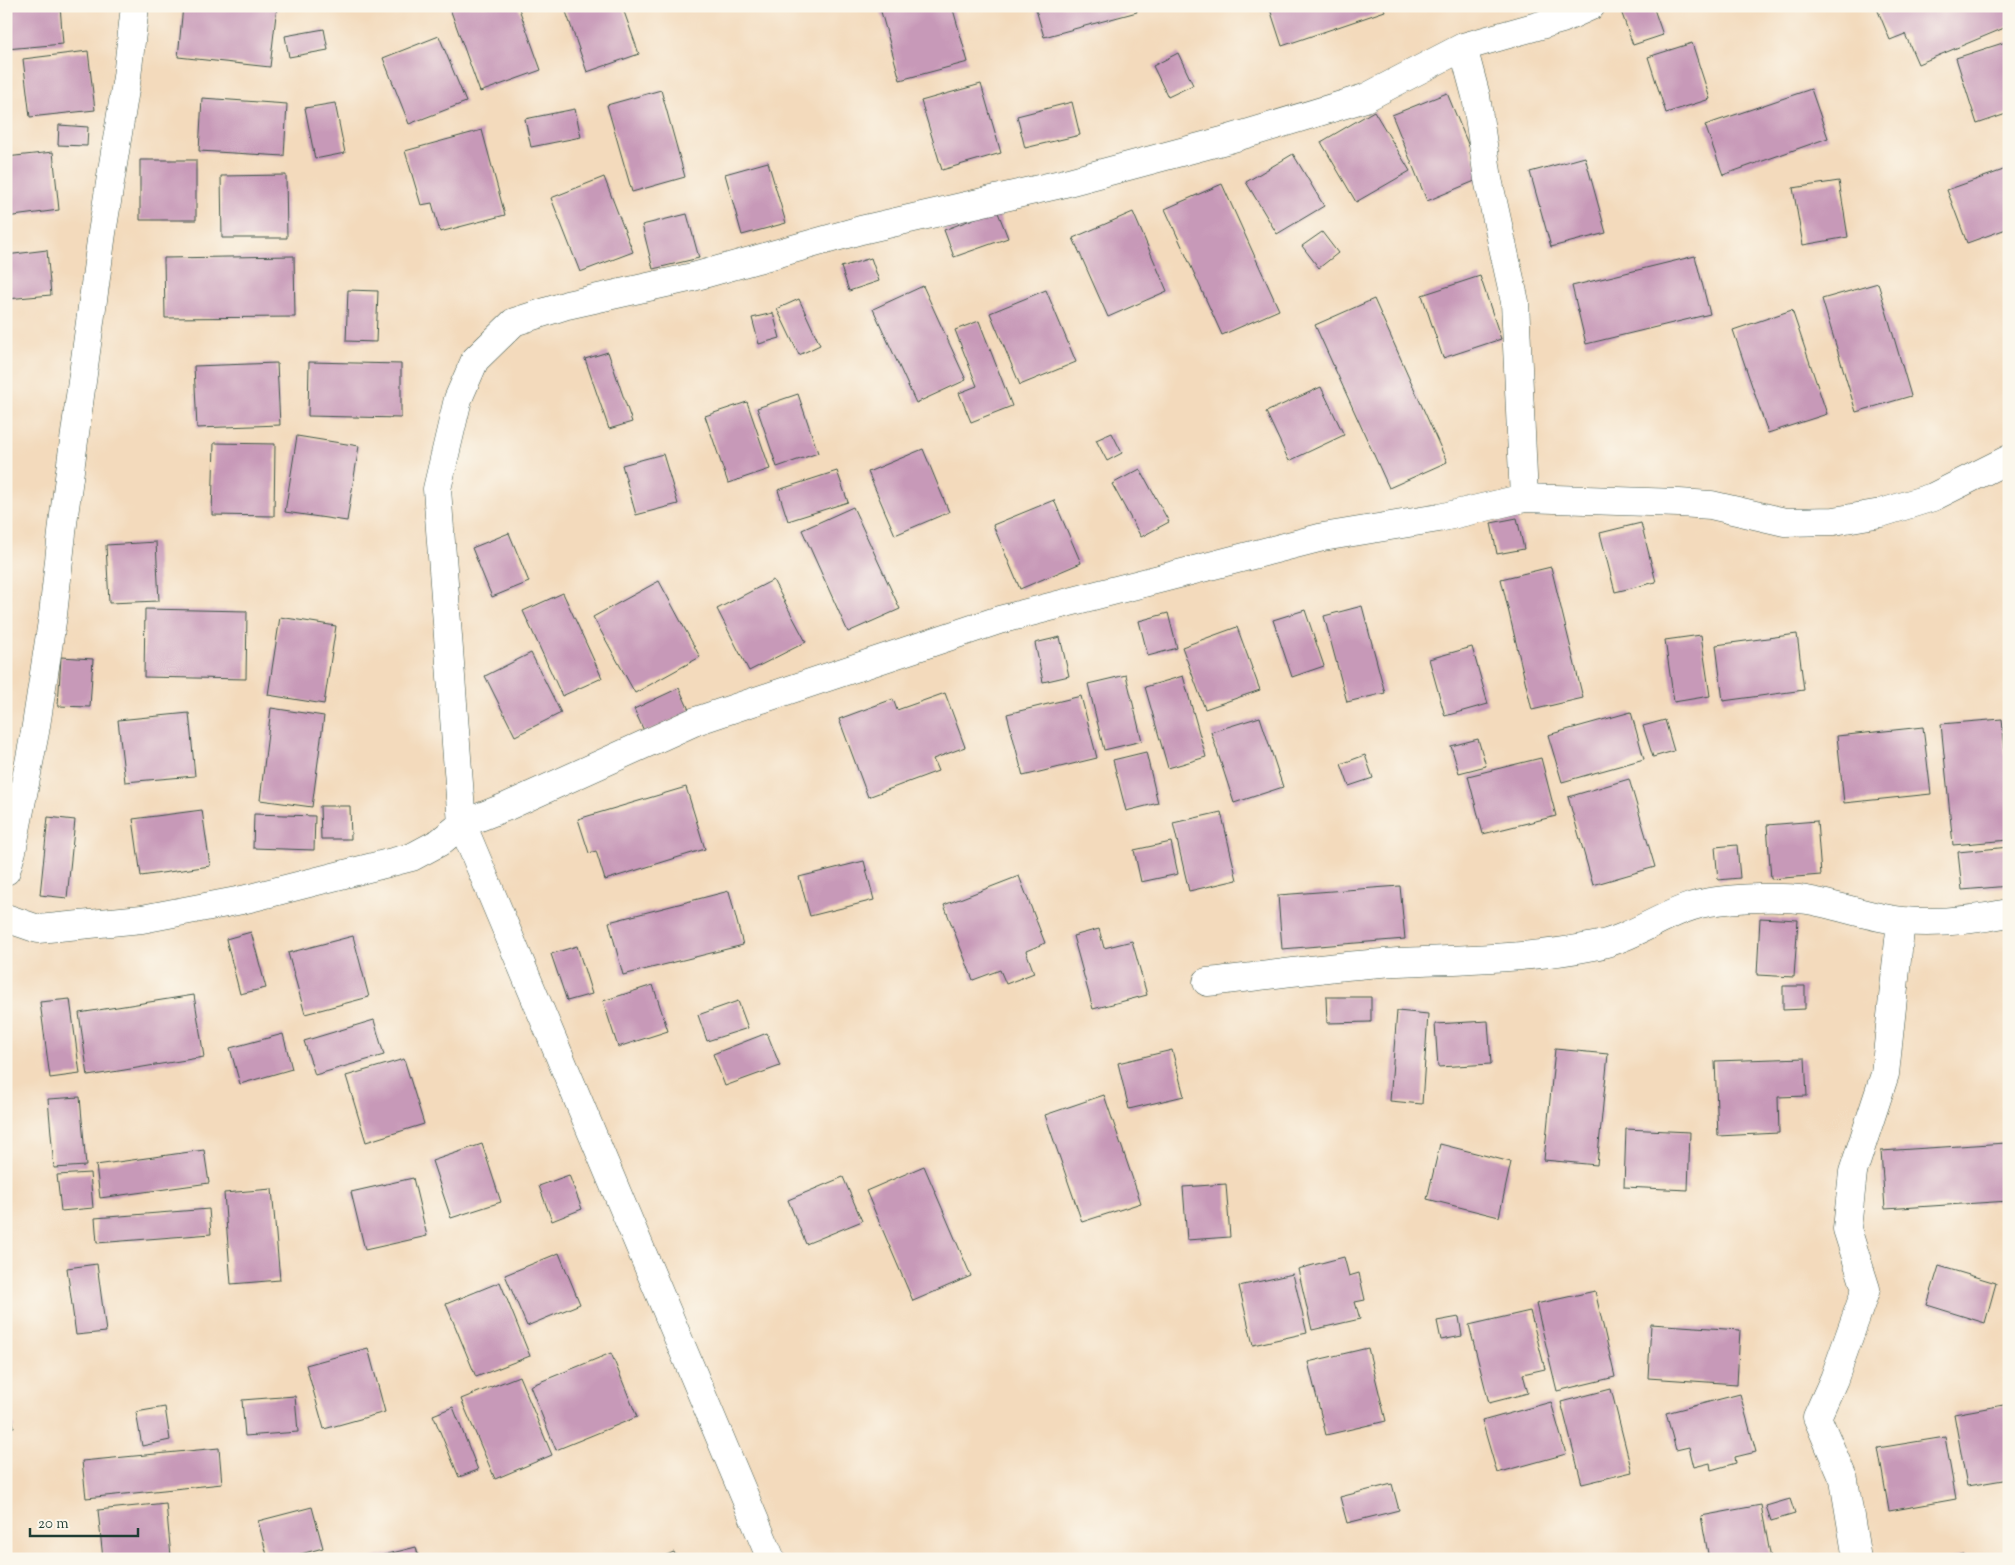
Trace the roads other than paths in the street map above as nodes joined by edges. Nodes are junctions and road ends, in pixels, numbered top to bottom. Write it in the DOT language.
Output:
graph roads {
  1 [pos="135,6"];
  2 [pos="1591,6"];
  3 [pos="1463,47"];
  4 [pos="2009,459"];
  5 [pos="1524,498"];
  6 [pos="462,824"];
  7 [pos="6,871"];
  8 [pos="2009,913"];
  9 [pos="6,918"];
  10 [pos="1901,921"];
  11 [pos="1207,982"];
  12 [pos="771,1559"];
  13 [pos="1857,1559"];
  1 -- 7 [label="street"];
  2 -- 3 [label="street"];
  3 -- 5 [label="street"];
  3 -- 6 [label="street"];
  4 -- 5 [label="street"];
  5 -- 6 [label="street"];
  6 -- 9 [label="street"];
  6 -- 12 [label="street"];
  8 -- 10 [label="street"];
  10 -- 11 [label="street"];
  10 -- 13 [label="street"];
}
